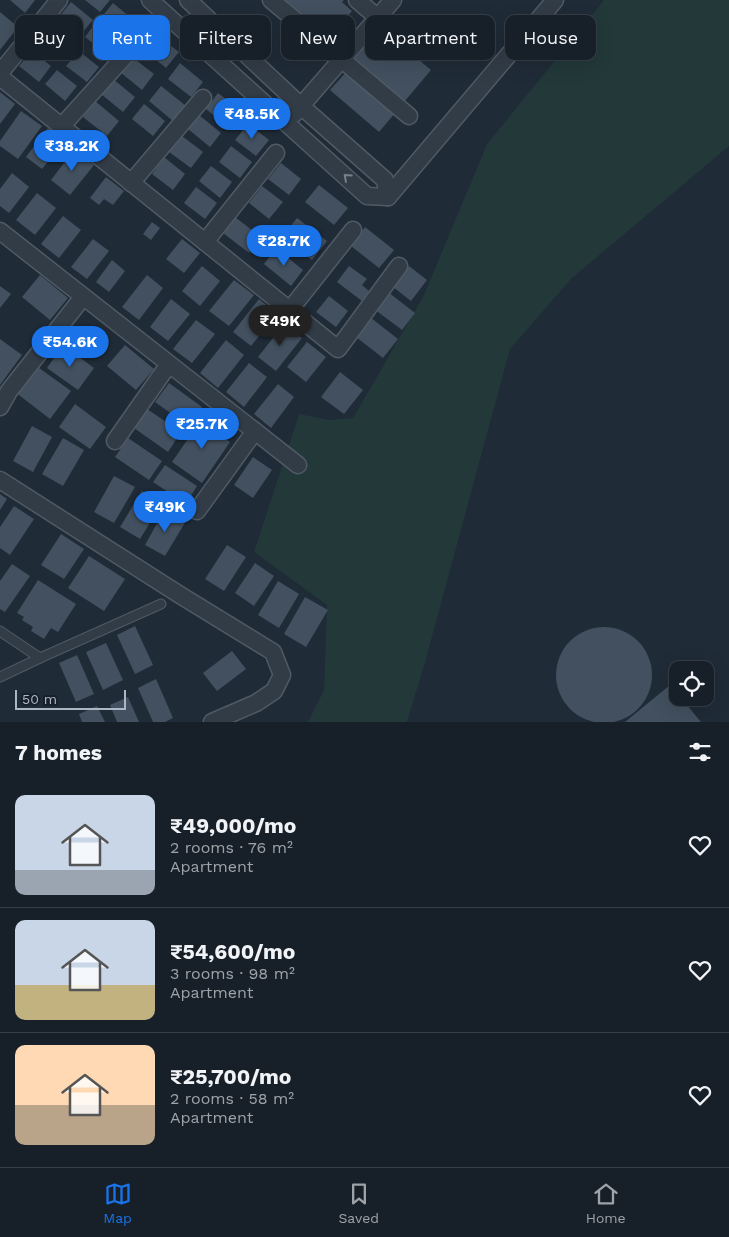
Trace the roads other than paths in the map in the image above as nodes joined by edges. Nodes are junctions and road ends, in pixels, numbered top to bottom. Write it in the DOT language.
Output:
graph roads {
  1 [pos="59,0"];
  2 [pos="150,0"];
  3 [pos="188,0"];
  4 [pos="271,0"];
  5 [pos="357,0"];
  6 [pos="393,0"];
  7 [pos="555,0"];
  8 [pos="289,15"];
  9 [pos="374,15"];
  10 [pos="380,15"];
  11 [pos="365,33"];
  12 [pos="355,44"];
  13 [pos="121,60"];
  14 [pos="341,60"];
  15 [pos="343,60"];
  16 [pos="0,72"];
  17 [pos="0,77"];
  18 [pos="203,98"];
  19 [pos="301,106"];
  20 [pos="409,116"];
  21 [pos="286,123"];
  22 [pos="61,127"];
  23 [pos="276,153"];
  24 [pos="131,183"];
  25 [pos="388,197"];
  26 [pos="353,230"];
  27 [pos="0,231"];
  28 [pos="205,242"];
  29 [pos="399,266"];
  30 [pos="83,297"];
  31 [pos="289,311"];
  32 [pos="169,364"];
  33 [pos="0,407"];
  34 [pos="255,431"];
  35 [pos="115,441"];
  36 [pos="298,466"];
  37 [pos="0,480"];
  38 [pos="197,511"];
  39 [pos="161,604"];
  40 [pos="0,631"];
  41 [pos="40,658"];
  42 [pos="0,677"];
  43 [pos="212,722"];
  1 -- 16 [label="street"];
  2 -- 21 [label="street"];
  3 -- 19 [label="street"];
  4 -- 8 [label="street"];
  5 -- 9 [label="street"];
  6 -- 10 [label="street"];
  7 -- 25 [label="street"];
  11 -- 12 [label="street"];
  13 -- 22 [label="street"];
  14 -- 19 [label="street"];
  15 -- 20 [label="street"];
  17 -- 22 [label="street"];
  18 -- 24 [label="street"];
  19 -- 21 [label="street"];
  19 -- 25 [label="street"];
  25 -- 21 [label="street, one-way"];
  22 -- 24 [label="street"];
  23 -- 28 [label="street"];
  24 -- 28 [label="street"];
  26 -- 31 [label="street"];
  27 -- 30 [label="street"];
  28 -- 31 [label="street"];
  29 -- 31 [label="street"];
  30 -- 32 [label="street"];
  30 -- 33 [label="street"];
  32 -- 34 [label="street"];
  32 -- 35 [label="street"];
  34 -- 36 [label="street"];
  34 -- 38 [label="street"];
  37 -- 43 [label="street"];
  39 -- 41 [label="lane"];
  40 -- 41 [label="lane"];
  41 -- 42 [label="lane"];
}
